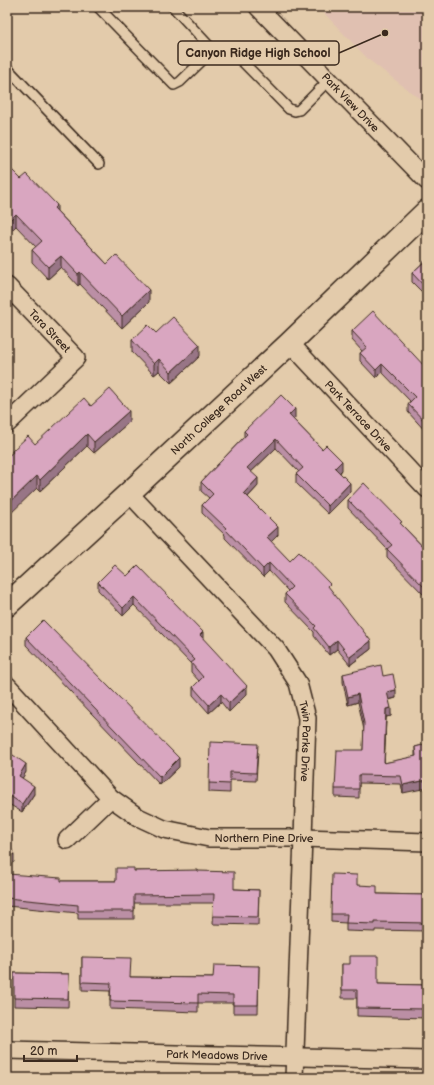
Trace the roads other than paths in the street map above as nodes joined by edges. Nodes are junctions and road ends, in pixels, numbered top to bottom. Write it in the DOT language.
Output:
graph roads {
  1 [pos="98,7"];
  2 [pos="173,7"];
  3 [pos="258,7"];
  4 [pos="214,50"];
  5 [pos="7,68"];
  6 [pos="329,80"];
  7 [pos="99,164"];
  8 [pos="427,181"];
  9 [pos="427,211"];
  10 [pos="7,286"];
  11 [pos="290,343"];
  12 [pos="7,424"];
  13 [pos="427,489"];
  14 [pos="129,493"];
  15 [pos="7,605"];
  16 [pos="7,686"];
  17 [pos="111,798"];
  18 [pos="304,838"];
  19 [pos="67,840"];
  20 [pos="427,842"];
  21 [pos="7,1050"];
  22 [pos="294,1057"];
  23 [pos="427,1060"];
  24 [pos="294,1078"];
  1 -- 4 [label="lane"];
  2 -- 4 [label="lane"];
  3 -- 6 [label="street, Park View Drive"];
  4 -- 6 [label="lane"];
  5 -- 7 [label="lane"];
  6 -- 8 [label="street, Park View Drive"];
  9 -- 11 [label="street, North College Road West"];
  10 -- 12 [label="street, Tara Street"];
  11 -- 13 [label="street, Park Terrace Drive"];
  11 -- 14 [label="street, North College Road West"];
  14 -- 15 [label="street, North College Road West"];
  14 -- 18 [label="street, Twin Parks Drive"];
  16 -- 17 [label="street, Northern Pine Drive"];
  17 -- 18 [label="street, Northern Pine Drive"];
  17 -- 19 [label="street"];
  18 -- 20 [label="street, Northern Pine Drive"];
  18 -- 22 [label="street, Twin Parks Drive"];
  21 -- 22 [label="street, Park Meadows Drive"];
  22 -- 23 [label="street, Park Meadows Drive"];
  22 -- 24 [label="street, Twin Parks Drive"];
}
